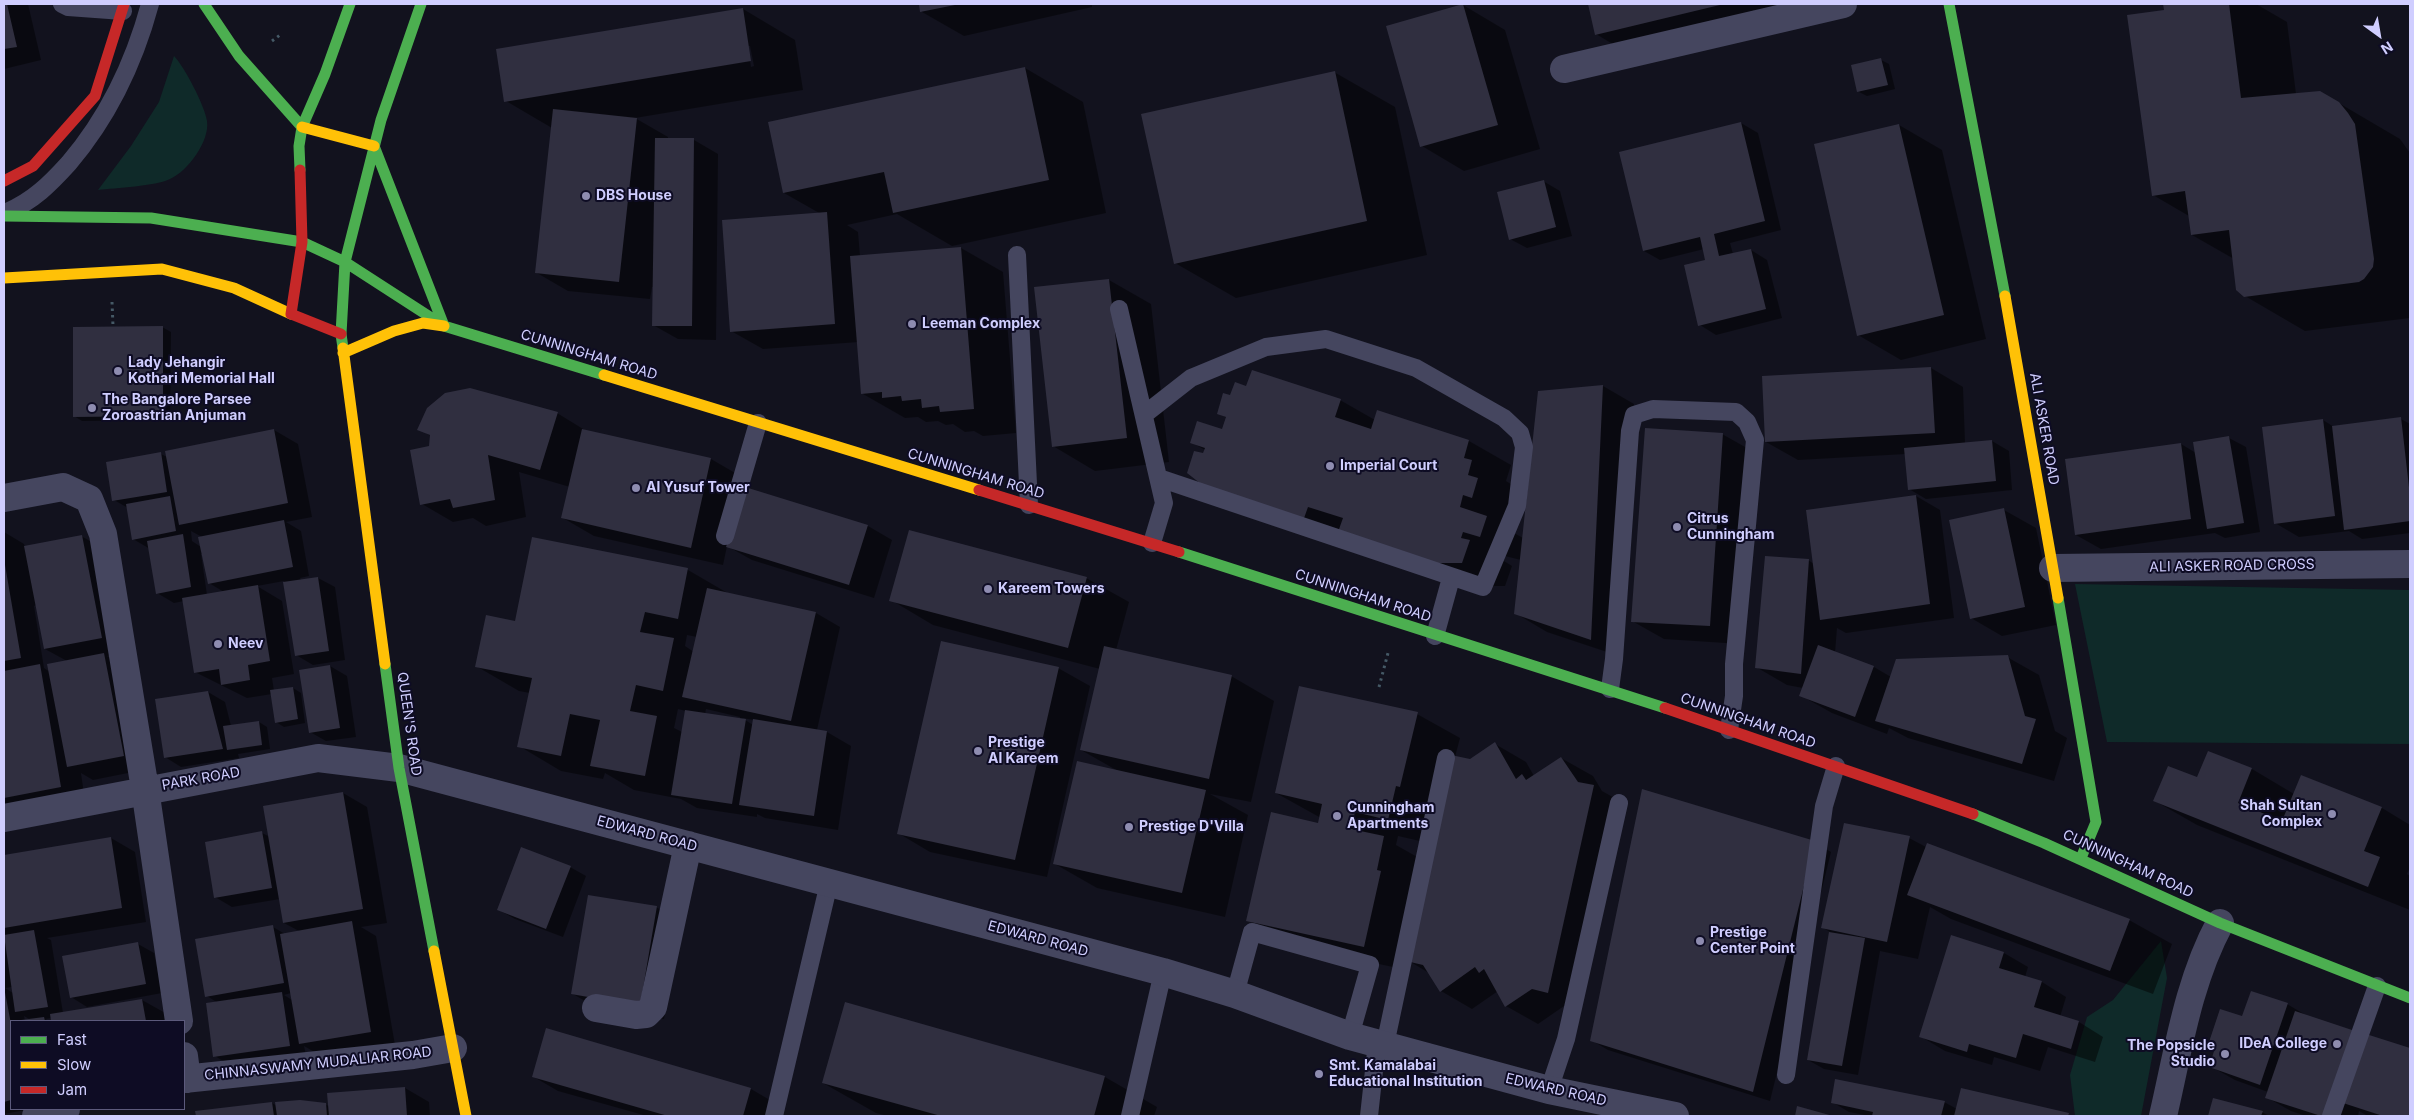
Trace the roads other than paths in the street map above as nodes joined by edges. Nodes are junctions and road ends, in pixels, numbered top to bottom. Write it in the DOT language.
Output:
graph roads {
  1 [pos="62,4"];
  2 [pos="150,4"];
  3 [pos="204,4"];
  4 [pos="350,4"];
  5 [pos="421,4"];
  6 [pos="1843,4"];
  7 [pos="1950,4"];
  8 [pos="123,8"];
  9 [pos="1564,70"];
  10 [pos="302,127"];
  11 [pos="374,146"];
  12 [pos="4,181"];
  13 [pos="4,215"];
  14 [pos="302,242"];
  15 [pos="1017,255"];
  16 [pos="345,262"];
  17 [pos="4,278"];
  18 [pos="1119,309"];
  19 [pos="291,314"];
  20 [pos="444,326"];
  21 [pos="341,334"];
  22 [pos="343,352"];
  23 [pos="1145,414"];
  24 [pos="758,423"];
  25 [pos="1159,478"];
  26 [pos="4,498"];
  27 [pos="1029,505"];
  28 [pos="726,536"];
  29 [pos="1152,544"];
  30 [pos="2410,564"];
  31 [pos="2053,568"];
  32 [pos="1450,578"];
  33 [pos="1435,636"];
  34 [pos="1610,690"];
  35 [pos="1728,730"];
  36 [pos="1446,758"];
  37 [pos="1836,766"];
  38 [pos="399,768"];
  39 [pos="145,789"];
  40 [pos="1618,802"];
  41 [pos="4,818"];
  42 [pos="688,845"];
  43 [pos="2081,858"];
  44 [pos="829,883"];
  45 [pos="2220,923"];
  46 [pos="1163,972"];
  47 [pos="2377,986"];
  48 [pos="1235,994"];
  49 [pos="2410,998"];
  50 [pos="596,1008"];
  51 [pos="179,1020"];
  52 [pos="1350,1036"];
  53 [pos="1381,1044"];
  54 [pos="453,1048"];
  55 [pos="185,1071"];
  56 [pos="1786,1075"];
  57 [pos="1549,1090"];
  58 [pos="62,1110"];
  59 [pos="36,1116"];
  60 [pos="466,1116"];
  61 [pos="774,1116"];
  62 [pos="1130,1116"];
  63 [pos="1369,1116"];
  64 [pos="1675,1116"];
  65 [pos="2163,1116"];
  66 [pos="2331,1116"];
  1 -- 8 [label="lane"];
  2 -- 13 [label="lane"];
  3 -- 10 [label="main road"];
  4 -- 10 [label="main road"];
  5 -- 11 [label="main road, QUEEN'S ROAD"];
  6 -- 9 [label="street"];
  7 -- 31 [label="main road, ALI ASKER ROAD"];
  8 -- 12 [label="main road"];
  10 -- 11 [label="main road"];
  10 -- 14 [label="main road"];
  11 -- 16 [label="main road, QUEEN'S ROAD"];
  11 -- 20 [label="main road"];
  13 -- 14 [label="main road, CUNNINGHAM ROAD"];
  14 -- 16 [label="main road, CUNNINGHAM ROAD"];
  14 -- 19 [label="main road"];
  15 -- 27 [label="lane"];
  16 -- 20 [label="main road, CUNNINGHAM ROAD"];
  16 -- 21 [label="main road, QUEEN'S ROAD"];
  17 -- 19 [label="main road"];
  18 -- 23 [label="lane"];
  19 -- 21 [label="main road"];
  20 -- 22 [label="main road"];
  20 -- 24 [label="main road, CUNNINGHAM ROAD"];
  21 -- 22 [label="main road, QUEEN'S ROAD"];
  22 -- 38 [label="main road, QUEEN'S ROAD"];
  23 -- 25 [label="lane"];
  23 -- 32 [label="lane"];
  24 -- 27 [label="main road, CUNNINGHAM ROAD"];
  24 -- 28 [label="lane"];
  25 -- 29 [label="lane"];
  25 -- 32 [label="lane"];
  26 -- 39 [label="street"];
  27 -- 29 [label="main road, CUNNINGHAM ROAD"];
  29 -- 33 [label="main road, CUNNINGHAM ROAD"];
  30 -- 31 [label="street, ALI ASKER ROAD CROSS"];
  31 -- 43 [label="main road, ALI ASKER ROAD"];
  32 -- 33 [label="lane"];
  33 -- 34 [label="main road, CUNNINGHAM ROAD"];
  34 -- 35 [label="main road, CUNNINGHAM ROAD"];
  34 -- 35 [label="lane"];
  35 -- 37 [label="main road, CUNNINGHAM ROAD"];
  36 -- 53 [label="lane"];
  37 -- 43 [label="main road, CUNNINGHAM ROAD"];
  37 -- 56 [label="lane"];
  38 -- 39 [label="street, PARK ROAD"];
  38 -- 42 [label="street, EDWARD ROAD"];
  38 -- 54 [label="main road, QUEEN'S ROAD"];
  39 -- 41 [label="street, PARK ROAD"];
  39 -- 51 [label="street"];
  40 -- 57 [label="lane"];
  42 -- 44 [label="street, EDWARD ROAD"];
  42 -- 50 [label="street"];
  43 -- 45 [label="main road, CUNNINGHAM ROAD"];
  44 -- 46 [label="street, EDWARD ROAD"];
  44 -- 61 [label="lane"];
  45 -- 47 [label="main road, CUNNINGHAM ROAD"];
  45 -- 65 [label="street"];
  46 -- 48 [label="street, EDWARD ROAD"];
  46 -- 62 [label="lane"];
  47 -- 49 [label="main road, CUNNINGHAM ROAD"];
  47 -- 66 [label="lane"];
  48 -- 52 [label="street, EDWARD ROAD"];
  48 -- 52 [label="lane"];
  52 -- 53 [label="street, EDWARD ROAD"];
  53 -- 57 [label="street, EDWARD ROAD"];
  53 -- 63 [label="lane"];
  54 -- 55 [label="street, CHINNASWAMY MUDALIAR ROAD"];
  54 -- 60 [label="main road, QUEEN'S ROAD"];
  57 -- 64 [label="street, EDWARD ROAD"];
  58 -- 59 [label="street"];
}
